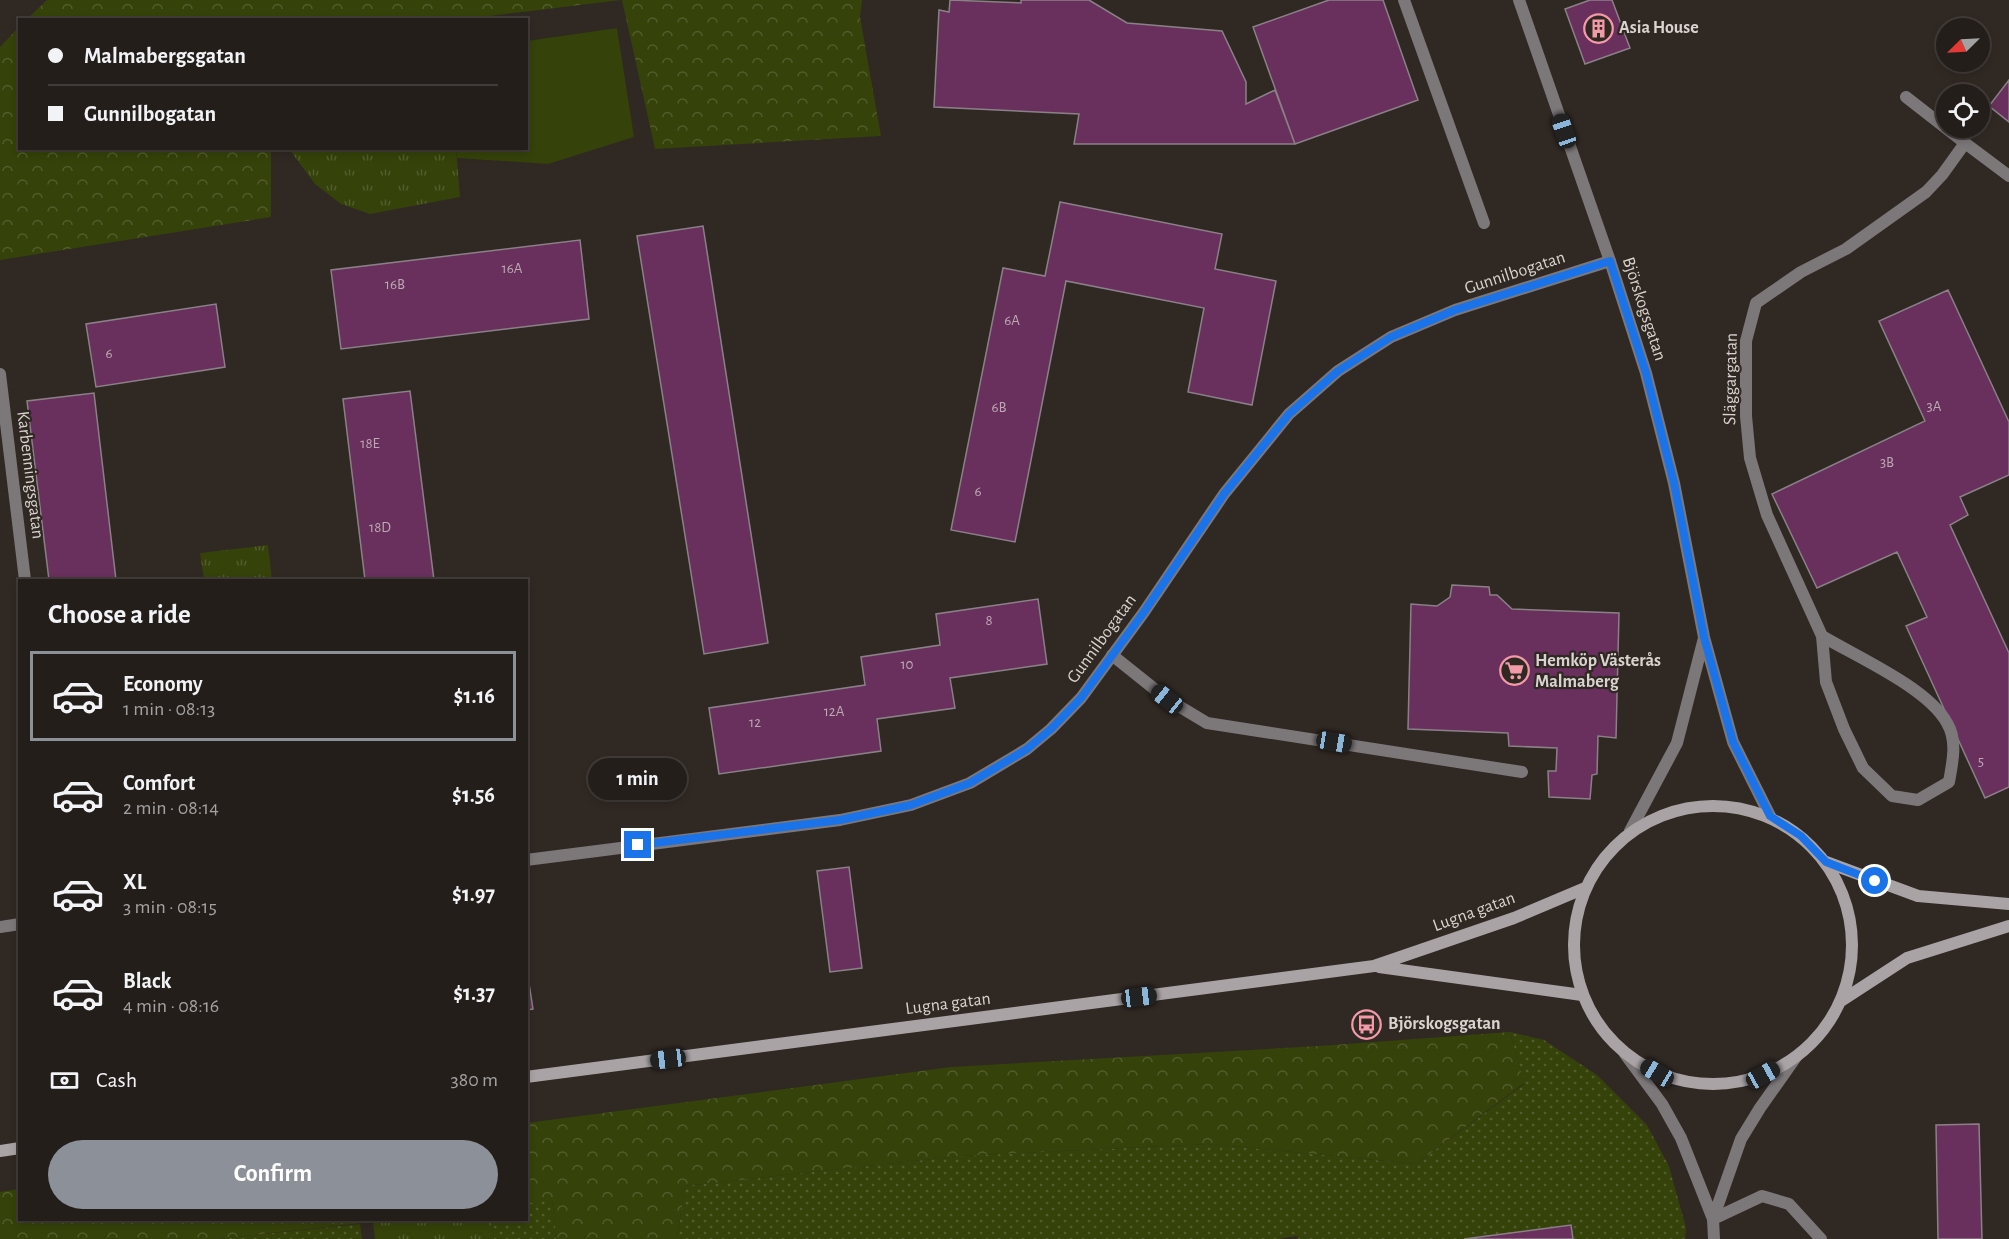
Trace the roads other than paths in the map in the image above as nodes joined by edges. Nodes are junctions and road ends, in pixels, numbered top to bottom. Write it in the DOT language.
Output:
graph roads {
  1 [pos="1404,0"];
  2 [pos="1519,0"];
  3 [pos="1906,97"];
  4 [pos="1965,143"];
  5 [pos="2009,176"];
  6 [pos="1484,223"];
  7 [pos="1610,261"];
  8 [pos="0,374"];
  9 [pos="25,579"];
  10 [pos="1822,636"];
  11 [pos="1704,637"];
  12 [pos="1112,655"];
  13 [pos="1522,772"];
  14 [pos="1770,816"];
  15 [pos="1630,831"];
  16 [pos="528,860"];
  17 [pos="1826,862"];
  18 [pos="1585,888"];
  19 [pos="2009,904"];
  20 [pos="18,924"];
  21 [pos="2009,926"];
  22 [pos="0,927"];
  23 [pos="1374,966"];
  24 [pos="1582,995"];
  25 [pos="1841,1001"];
  26 [pos="1625,1054"];
  27 [pos="1796,1058"];
  28 [pos="528,1077"];
  29 [pos="18,1148"];
  30 [pos="0,1151"];
  31 [pos="1713,1219"];
  32 [pos="1714,1239"];
  33 [pos="1821,1239"];
  1 -- 6 [label="street"];
  2 -- 7 [label="street, Björskogsgatan"];
  3 -- 4 [label="street"];
  4 -- 5 [label="street"];
  4 -- 10 [label="street, Släggargatan"];
  7 -- 11 [label="street, Björskogsgatan"];
  7 -- 12 [label="street, Gunnilbogatan"];
  8 -- 9 [label="street, Karbenningsgatan"];
  10 -- 10 [label="street, Släggargatan"];
  11 -- 14 [label="street, Björskogsgatan"];
  11 -- 15 [label="street, Björskogsgatan"];
  12 -- 13 [label="street"];
  12 -- 16 [label="street, Gunnilbogatan"];
  14 -- 15 [label="main road"];
  14 -- 17 [label="main road"];
  15 -- 18 [label="main road"];
  17 -- 19 [label="main road"];
  17 -- 25 [label="main road"];
  18 -- 23 [label="main road, Lugna gatan"];
  18 -- 24 [label="main road"];
  20 -- 22 [label="street"];
  21 -- 25 [label="main road"];
  23 -- 24 [label="main road, Lugna gatan"];
  23 -- 28 [label="main road, Lugna gatan"];
  24 -- 26 [label="main road"];
  25 -- 27 [label="main road"];
  26 -- 27 [label="main road"];
  26 -- 31 [label="street"];
  27 -- 31 [label="street"];
  29 -- 30 [label="main road"];
  31 -- 32 [label="street"];
  31 -- 33 [label="street"];
}
